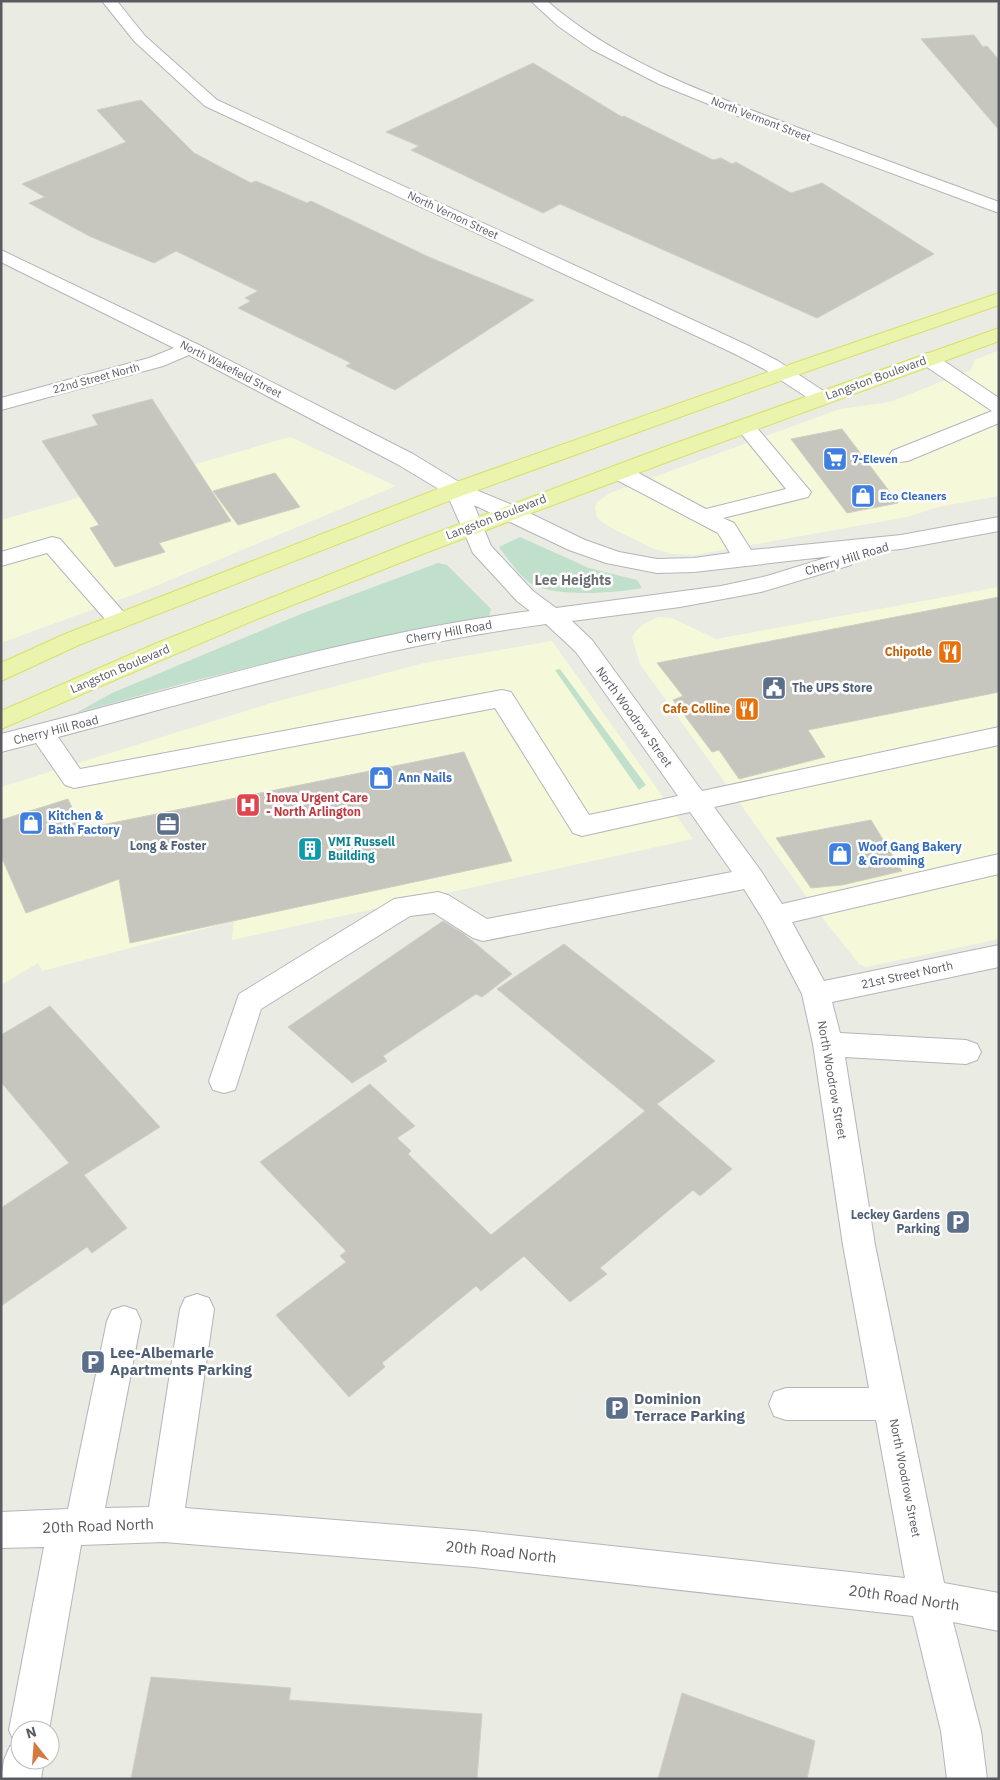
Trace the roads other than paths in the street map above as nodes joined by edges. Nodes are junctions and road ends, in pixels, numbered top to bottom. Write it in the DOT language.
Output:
graph roads {
  1 [pos="109,1"];
  2 [pos="538,1"];
  3 [pos="999,208"];
  4 [pos="1,255"];
  5 [pos="999,299"];
  6 [pos="999,334"];
  7 [pos="190,348"];
  8 [pos="928,359"];
  9 [pos="784,373"];
  10 [pos="821,398"];
  11 [pos="1,404"];
  12 [pos="999,407"];
  13 [pos="999,416"];
  14 [pos="745,426"];
  15 [pos="900,456"];
  16 [pos="619,472"];
  17 [pos="456,490"];
  18 [pos="508,512"];
  19 [pos="703,516"];
  20 [pos="999,524"];
  21 [pos="471,526"];
  22 [pos="901,542"];
  23 [pos="745,558"];
  24 [pos="1,559"];
  25 [pos="551,616"];
  26 [pos="119,622"];
  27 [pos="73,640"];
  28 [pos="1,661"];
  29 [pos="1,673"];
  30 [pos="1,721"];
  31 [pos="42,733"];
  32 [pos="999,736"];
  33 [pos="1,743"];
  34 [pos="696,802"];
  35 [pos="999,864"];
  36 [pos="751,878"];
  37 [pos="776,916"];
  38 [pos="999,956"];
  39 [pos="816,994"];
  40 [pos="828,1044"];
  41 [pos="966,1052"];
  42 [pos="224,1081"];
  43 [pos="197,1309"];
  44 [pos="124,1321"];
  45 [pos="786,1404"];
  46 [pos="890,1404"];
  47 [pos="164,1524"];
  48 [pos="74,1526"];
  49 [pos="1,1530"];
  50 [pos="928,1598"];
  51 [pos="999,1612"];
  52 [pos="31,1720"];
  53 [pos="967,1779"];
  1 -- 9 [label="street, North Vernon Street"];
  2 -- 3 [label="street, North Vermont Street"];
  4 -- 7 [label="street, North Wakefield Street"];
  5 -- 9 [label="main road"];
  6 -- 8 [label="main road, Langston Boulevard"];
  7 -- 11 [label="street, 22nd Street North"];
  7 -- 17 [label="street, North Wakefield Street"];
  8 -- 10 [label="main road, Langston Boulevard"];
  8 -- 12 [label="street"];
  9 -- 10 [label="street, North Vernon Street"];
  9 -- 17 [label="main road"];
  10 -- 14 [label="main road, Langston Boulevard"];
  13 -- 15 [label="street"];
  14 -- 16 [label="main road, Langston Boulevard"];
  14 -- 19 [label="street"];
  16 -- 18 [label="main road, Langston Boulevard"];
  16 -- 19 [label="street"];
  17 -- 18 [label="street, Cherry Hill Road"];
  17 -- 21 [label="street, North Woodrow Street"];
  17 -- 26 [label="main road"];
  18 -- 21 [label="main road, Langston Boulevard"];
  18 -- 23 [label="street, Cherry Hill Road"];
  19 -- 23 [label="street"];
  20 -- 22 [label="street, Cherry Hill Road"];
  21 -- 25 [label="street, North Woodrow Street"];
  21 -- 30 [label="main road, Langston Boulevard"];
  22 -- 23 [label="street, Cherry Hill Road"];
  22 -- 25 [label="street, Cherry Hill Road"];
  24 -- 26 [label="street"];
  25 -- 31 [label="street, Cherry Hill Road"];
  25 -- 34 [label="street, North Woodrow Street"];
  26 -- 27 [label="main road"];
  27 -- 28 [label="main road"];
  27 -- 29 [label="main road"];
  31 -- 33 [label="street, Cherry Hill Road"];
  31 -- 34 [label="street"];
  32 -- 34 [label="street"];
  34 -- 36 [label="street, North Woodrow Street"];
  35 -- 37 [label="street"];
  36 -- 37 [label="street, North Woodrow Street"];
  36 -- 42 [label="street"];
  37 -- 39 [label="street, North Woodrow Street"];
  38 -- 39 [label="street, 21st Street North"];
  39 -- 40 [label="street, North Woodrow Street"];
  40 -- 41 [label="street"];
  40 -- 46 [label="street, North Woodrow Street"];
  43 -- 47 [label="street"];
  44 -- 48 [label="street"];
  45 -- 46 [label="street"];
  46 -- 50 [label="street, North Woodrow Street"];
  47 -- 48 [label="street, 20th Road North"];
  47 -- 50 [label="street, 20th Road North"];
  48 -- 49 [label="street, 20th Road North"];
  48 -- 52 [label="street"];
  50 -- 51 [label="street, 20th Road North"];
  50 -- 53 [label="street, North Woodrow Street"];
}
